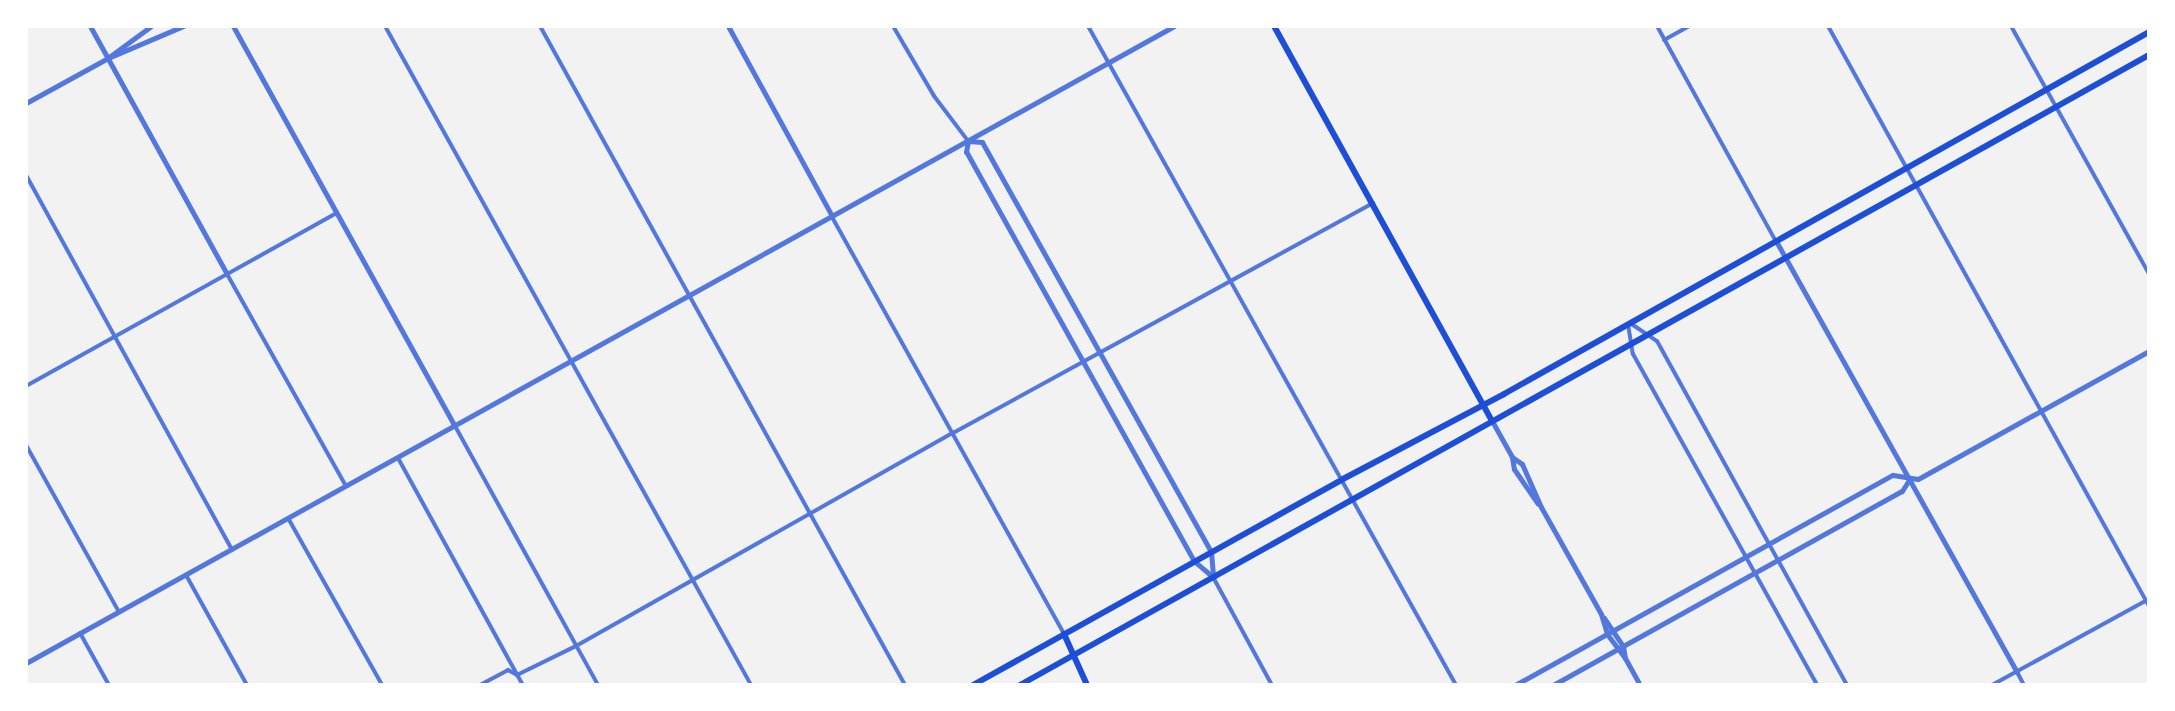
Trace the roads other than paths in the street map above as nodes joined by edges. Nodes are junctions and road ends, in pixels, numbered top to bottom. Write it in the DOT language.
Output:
graph roads {
  1 [pos="90,26"];
  2 [pos="151,26"];
  3 [pos="183,26"];
  4 [pos="233,26"];
  5 [pos="385,26"];
  6 [pos="540,26"];
  7 [pos="728,26"];
  8 [pos="893,26"];
  9 [pos="1088,26"];
  10 [pos="1174,26"];
  11 [pos="1274,26"];
  12 [pos="1657,26"];
  13 [pos="1689,26"];
  14 [pos="1828,26"];
  15 [pos="2011,26"];
  16 [pos="2149,32"];
  17 [pos="1664,40"];
  18 [pos="2149,55"];
  19 [pos="108,58"];
  20 [pos="1110,61"];
  21 [pos="2046,89"];
  22 [pos="26,103"];
  23 [pos="2056,107"];
  24 [pos="968,141"];
  25 [pos="1905,169"];
  26 [pos="26,175"];
  27 [pos="1915,187"];
  28 [pos="1373,203"];
  29 [pos="337,213"];
  30 [pos="832,216"];
  31 [pos="1775,240"];
  32 [pos="1786,259"];
  33 [pos="227,274"];
  34 [pos="2149,274"];
  35 [pos="1233,281"];
  36 [pos="690,295"];
  37 [pos="1628,322"];
  38 [pos="1647,334"];
  39 [pos="115,338"];
  40 [pos="1631,343"];
  41 [pos="2149,351"];
  42 [pos="1099,354"];
  43 [pos="571,361"];
  44 [pos="1084,363"];
  45 [pos="26,386"];
  46 [pos="1483,404"];
  47 [pos="2041,411"];
  48 [pos="1492,421"];
  49 [pos="455,426"];
  50 [pos="953,433"];
  51 [pos="26,445"];
  52 [pos="398,458"];
  53 [pos="1343,479"];
  54 [pos="1909,480"];
  55 [pos="346,486"];
  56 [pos="1354,499"];
  57 [pos="811,514"];
  58 [pos="288,518"];
  59 [pos="1769,544"];
  60 [pos="232,549"];
  61 [pos="1211,552"];
  62 [pos="1746,556"];
  63 [pos="1777,560"];
  64 [pos="1194,561"];
  65 [pos="1755,573"];
  66 [pos="186,575"];
  67 [pos="1213,577"];
  68 [pos="693,580"];
  69 [pos="2148,601"];
  70 [pos="119,612"];
  71 [pos="1601,614"];
  72 [pos="1614,630"];
  73 [pos="80,633"];
  74 [pos="1064,634"];
  75 [pos="1607,634"];
  76 [pos="576,646"];
  77 [pos="1623,646"];
  78 [pos="1616,650"];
  79 [pos="1071,656"];
  80 [pos="1625,658"];
  81 [pos="26,663"];
  82 [pos="2017,672"];
  83 [pos="517,675"];
  84 [pos="109,685"];
  85 [pos="247,685"];
  86 [pos="382,685"];
  87 [pos="481,685"];
  88 [pos="523,685"];
  89 [pos="598,685"];
  90 [pos="751,685"];
  91 [pos="905,685"];
  92 [pos="973,685"];
  93 [pos="1020,685"];
  94 [pos="1087,685"];
  95 [pos="1272,685"];
  96 [pos="1456,685"];
  97 [pos="1515,685"];
  98 [pos="1553,685"];
  99 [pos="1640,685"];
  100 [pos="1817,685"];
  101 [pos="1847,685"];
  102 [pos="1992,685"];
  103 [pos="2024,685"];
  1 -- 19 [label="street"];
  2 -- 19 [label="street"];
  3 -- 19 [label="street"];
  4 -- 29 [label="street"];
  5 -- 43 [label="street"];
  6 -- 36 [label="street"];
  7 -- 30 [label="street"];
  8 -- 24 [label="street"];
  9 -- 20 [label="street"];
  10 -- 20 [label="street"];
  11 -- 28 [label="main road"];
  12 -- 17 [label="street"];
  13 -- 17 [label="street"];
  14 -- 25 [label="street"];
  15 -- 21 [label="street"];
  16 -- 21 [label="main road"];
  17 -- 31 [label="street"];
  18 -- 23 [label="main road"];
  19 -- 22 [label="street"];
  19 -- 33 [label="street"];
  20 -- 24 [label="street"];
  20 -- 35 [label="street"];
  21 -- 23 [label="street"];
  21 -- 25 [label="main road"];
  23 -- 27 [label="main road"];
  23 -- 34 [label="street"];
  24 -- 30 [label="street"];
  24 -- 42 [label="street"];
  24 -- 44 [label="street"];
  25 -- 27 [label="street"];
  25 -- 31 [label="main road"];
  26 -- 39 [label="street"];
  27 -- 32 [label="main road"];
  27 -- 47 [label="street"];
  28 -- 35 [label="street"];
  28 -- 46 [label="main road"];
  29 -- 33 [label="street"];
  29 -- 49 [label="street"];
  30 -- 36 [label="street"];
  30 -- 50 [label="street"];
  31 -- 32 [label="street"];
  31 -- 37 [label="main road"];
  32 -- 38 [label="main road"];
  32 -- 54 [label="street"];
  33 -- 39 [label="street"];
  33 -- 55 [label="street"];
  35 -- 42 [label="street"];
  35 -- 53 [label="street"];
  36 -- 43 [label="street"];
  36 -- 57 [label="street"];
  37 -- 38 [label="street"];
  37 -- 40 [label="street"];
  37 -- 46 [label="main road"];
  38 -- 40 [label="main road"];
  38 -- 59 [label="street"];
  39 -- 45 [label="street"];
  39 -- 60 [label="street"];
  40 -- 48 [label="main road"];
  40 -- 62 [label="street"];
  41 -- 47 [label="street"];
  42 -- 44 [label="street"];
  42 -- 61 [label="street"];
  43 -- 49 [label="street"];
  43 -- 68 [label="street"];
  44 -- 50 [label="street"];
  44 -- 64 [label="street"];
  46 -- 48 [label="main road"];
  46 -- 53 [label="main road"];
  47 -- 54 [label="street"];
  47 -- 69 [label="street"];
  48 -- 56 [label="main road"];
  48 -- 71 [label="street"];
  49 -- 52 [label="street"];
  49 -- 76 [label="street"];
  50 -- 57 [label="street"];
  50 -- 74 [label="street"];
  51 -- 70 [label="street"];
  52 -- 55 [label="street"];
  52 -- 83 [label="street"];
  53 -- 56 [label="street"];
  53 -- 61 [label="main road"];
  54 -- 59 [label="street"];
  54 -- 63 [label="street"];
  54 -- 82 [label="street"];
  55 -- 58 [label="street"];
  56 -- 67 [label="main road"];
  56 -- 96 [label="street"];
  57 -- 68 [label="street"];
  57 -- 91 [label="street"];
  58 -- 60 [label="street"];
  58 -- 86 [label="street"];
  59 -- 62 [label="street"];
  59 -- 63 [label="street"];
  60 -- 66 [label="street"];
  61 -- 64 [label="main road"];
  61 -- 67 [label="street"];
  62 -- 65 [label="street"];
  62 -- 72 [label="street"];
  63 -- 65 [label="street"];
  63 -- 101 [label="street"];
  64 -- 67 [label="street"];
  64 -- 74 [label="main road"];
  65 -- 77 [label="street"];
  65 -- 100 [label="street"];
  66 -- 70 [label="street"];
  66 -- 85 [label="street"];
  67 -- 79 [label="main road"];
  67 -- 95 [label="street"];
  68 -- 76 [label="street"];
  68 -- 90 [label="street"];
  69 -- 82 [label="street"];
  70 -- 73 [label="street"];
  71 -- 72 [label="street"];
  71 -- 75 [label="street"];
  72 -- 75 [label="street"];
  72 -- 77 [label="street"];
  73 -- 81 [label="street"];
  73 -- 84 [label="street"];
  74 -- 79 [label="main road"];
  74 -- 92 [label="main road"];
  75 -- 78 [label="street"];
  75 -- 97 [label="street"];
  76 -- 83 [label="street"];
  76 -- 89 [label="street"];
  77 -- 78 [label="street"];
  77 -- 80 [label="street"];
  78 -- 80 [label="street"];
  78 -- 98 [label="street"];
  79 -- 93 [label="main road"];
  79 -- 94 [label="main road"];
  80 -- 99 [label="street"];
  82 -- 102 [label="street"];
  82 -- 103 [label="street"];
  83 -- 87 [label="street"];
  83 -- 88 [label="street"];
}
